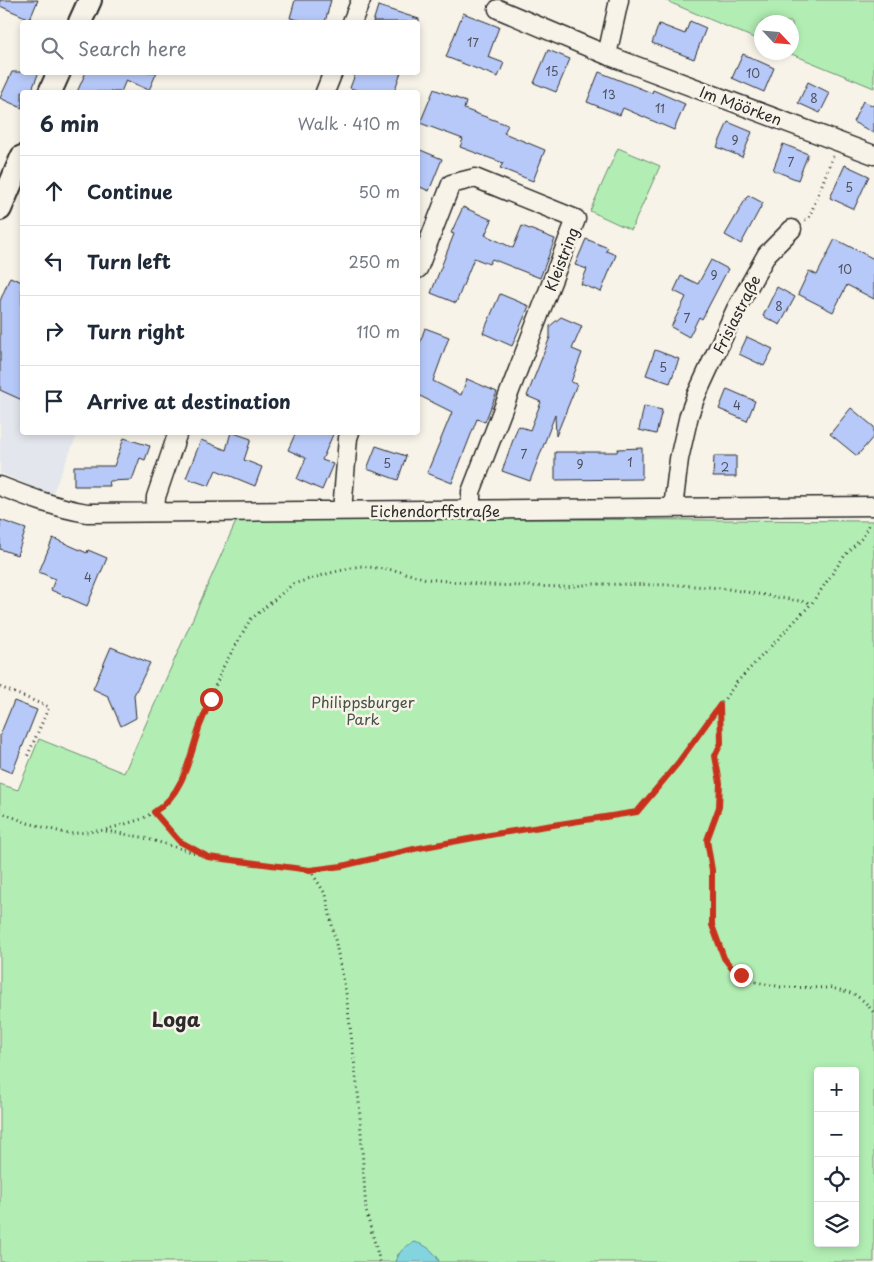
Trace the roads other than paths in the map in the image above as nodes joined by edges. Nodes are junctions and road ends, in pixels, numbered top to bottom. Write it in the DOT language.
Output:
graph roads {
  1 [pos="90,0"];
  2 [pos="360,0"];
  3 [pos="619,0"];
  4 [pos="498,9"];
  5 [pos="81,20"];
  6 [pos="353,20"];
  7 [pos="607,55"];
  8 [pos="58,75"];
  9 [pos="332,75"];
  10 [pos="51,90"];
  11 [pos="326,90"];
  12 [pos="874,155"];
  13 [pos="20,162"];
  14 [pos="0,209"];
  15 [pos="792,229"];
  16 [pos="420,264"];
  17 [pos="177,435"];
  18 [pos="349,435"];
  19 [pos="0,486"];
  20 [pos="673,508"];
  21 [pos="471,510"];
  22 [pos="342,511"];
  23 [pos="155,512"];
  24 [pos="872,513"];
  1 -- 5 [label="main road"];
  2 -- 6 [label="street"];
  3 -- 7 [label="street"];
  4 -- 7 [label="street, Im Möörken"];
  7 -- 12 [label="street, Im Möörken"];
  8 -- 10 [label="main road"];
  9 -- 11 [label="street"];
  13 -- 14 [label="main road"];
  15 -- 20 [label="street, Frisiastraße"];
  16 -- 21 [label="street, Kleistring"];
  17 -- 23 [label="street"];
  18 -- 22 [label="street"];
  19 -- 23 [label="street, Eichendorffstraße"];
  20 -- 21 [label="street, Eichendorffstraße"];
  20 -- 24 [label="street, Eichendorffstraße"];
  21 -- 22 [label="street, Eichendorffstraße"];
  22 -- 23 [label="street, Eichendorffstraße"];
}
